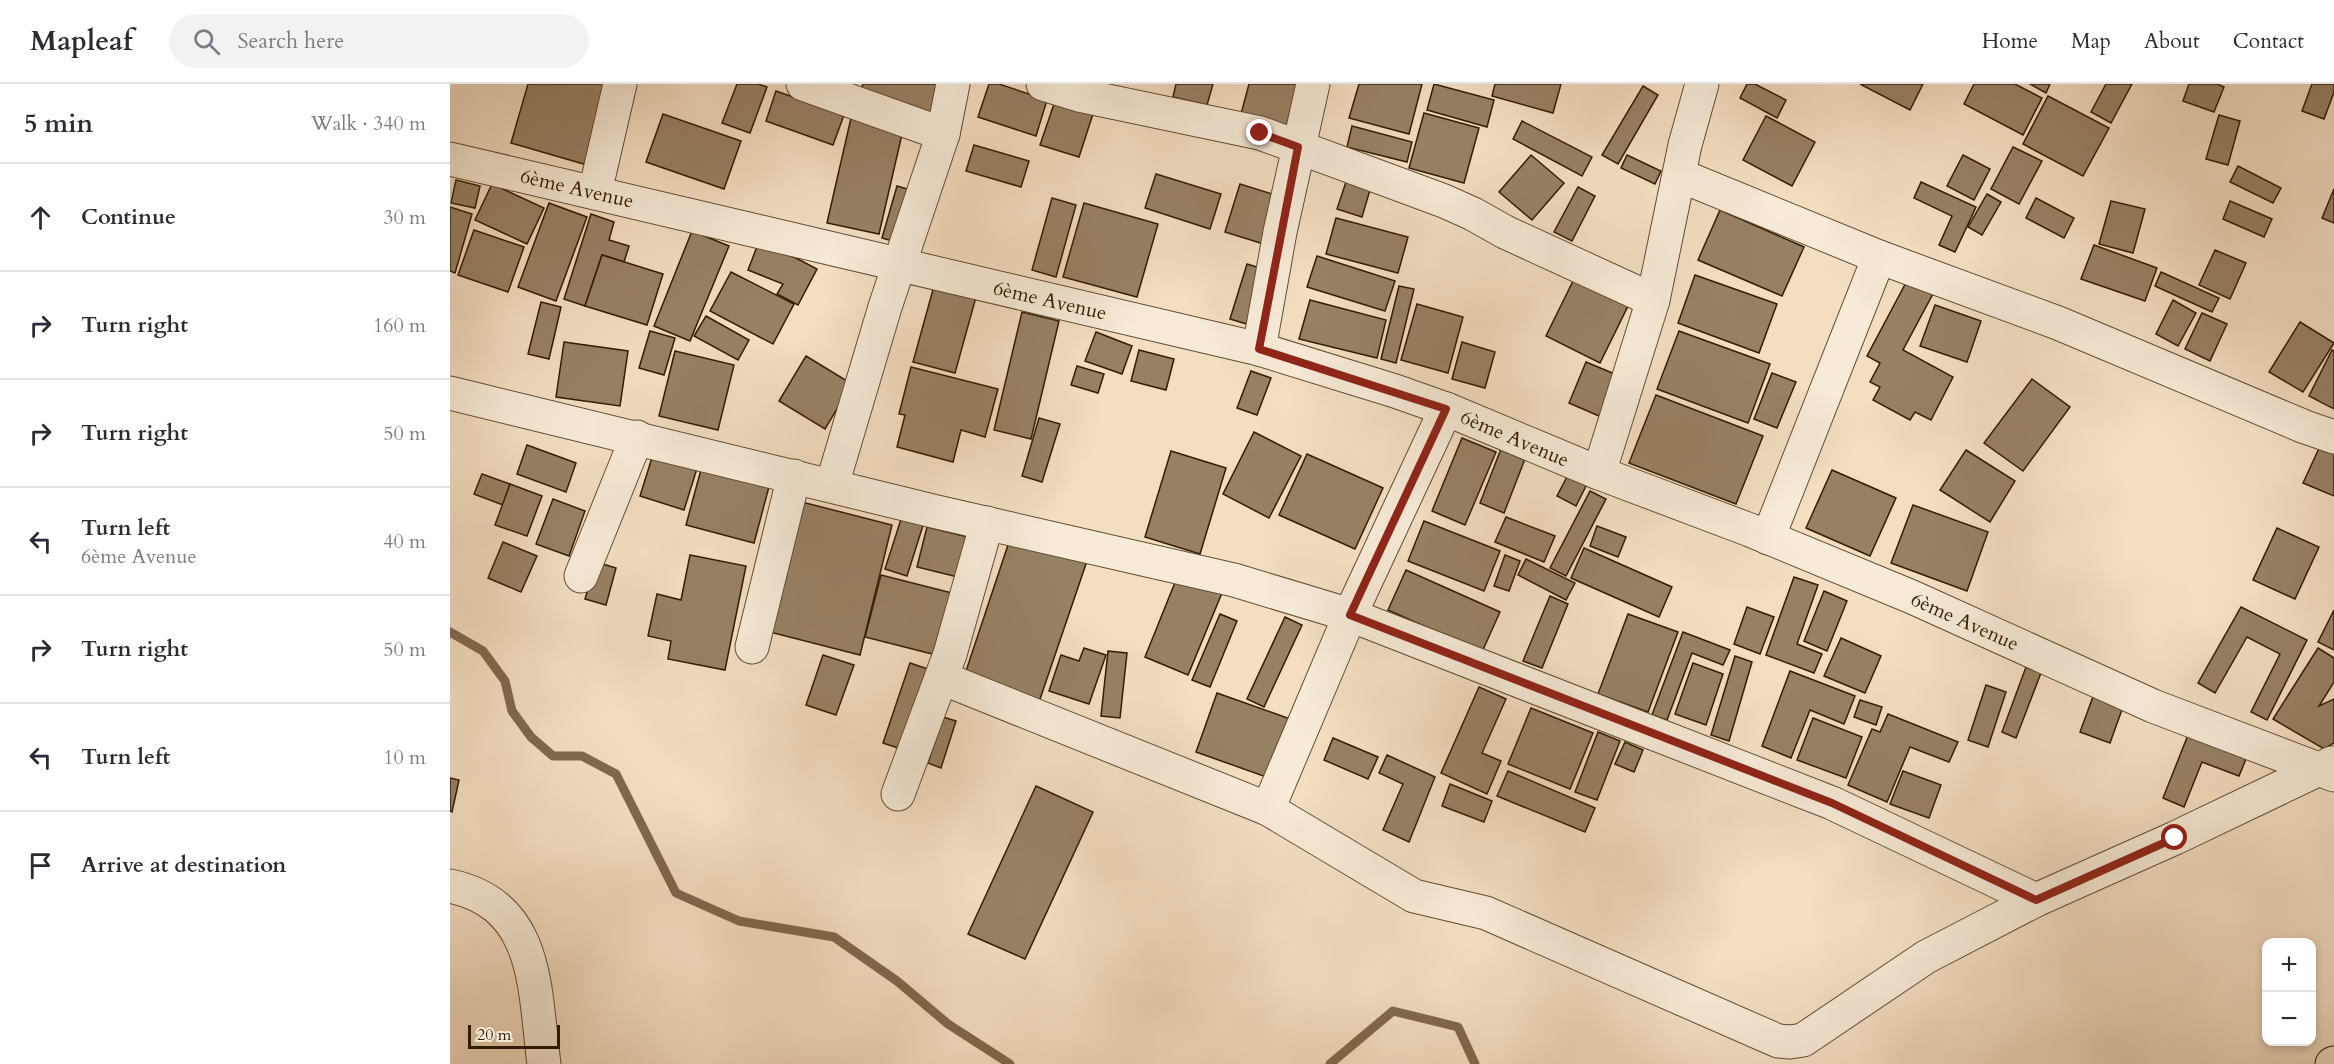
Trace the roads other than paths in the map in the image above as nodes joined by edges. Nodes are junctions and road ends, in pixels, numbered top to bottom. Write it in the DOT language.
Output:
graph roads {
  1 [pos="620,84"];
  2 [pos="803,84"];
  3 [pos="953,84"];
  4 [pos="1043,84"];
  5 [pos="1313,84"];
  6 [pos="1693,86"];
  7 [pos="943,134"];
  8 [pos="1298,147"];
  9 [pos="450,159"];
  10 [pos="1679,175"];
  11 [pos="596,192"];
  12 [pos="1879,257"];
  13 [pos="901,264"];
  14 [pos="1653,300"];
  15 [pos="1259,349"];
  16 [pos="450,393"];
  17 [pos="1446,409"];
  18 [pos="637,437"];
  19 [pos="2334,437"];
  20 [pos="1599,473"];
  21 [pos="794,476"];
  22 [pos="832,485"];
  23 [pos="987,523"];
  24 [pos="1768,538"];
  25 [pos="581,576"];
  26 [pos="1350,615"];
  27 [pos="752,647"];
  28 [pos="942,678"];
  29 [pos="2330,769"];
  30 [pos="898,794"];
  31 [pos="1268,809"];
  32 [pos="450,886"];
  33 [pos="2036,900"];
  34 [pos="544,1064"];
  1 -- 11 [label="street"];
  2 -- 7 [label="street"];
  3 -- 7 [label="street"];
  4 -- 8 [label="street"];
  5 -- 8 [label="street"];
  6 -- 10 [label="street"];
  7 -- 13 [label="street"];
  8 -- 14 [label="street"];
  8 -- 15 [label="street"];
  9 -- 11 [label="street, 6ème Avenue"];
  10 -- 12 [label="street"];
  10 -- 14 [label="street"];
  11 -- 13 [label="street, 6ème Avenue"];
  12 -- 19 [label="street"];
  12 -- 24 [label="street"];
  13 -- 15 [label="street, 6ème Avenue"];
  13 -- 22 [label="street"];
  14 -- 20 [label="street"];
  15 -- 17 [label="street, 6ème Avenue"];
  16 -- 18 [label="street"];
  17 -- 20 [label="street, 6ème Avenue"];
  17 -- 26 [label="street"];
  18 -- 21 [label="street"];
  18 -- 25 [label="street"];
  20 -- 24 [label="street, 6ème Avenue"];
  21 -- 22 [label="street"];
  21 -- 27 [label="street"];
  22 -- 23 [label="street"];
  23 -- 26 [label="street"];
  23 -- 28 [label="street"];
  24 -- 29 [label="street, 6ème Avenue"];
  26 -- 31 [label="street"];
  26 -- 33 [label="street"];
  28 -- 30 [label="street"];
  28 -- 31 [label="street"];
  29 -- 33 [label="street"];
  31 -- 33 [label="street"];
  32 -- 34 [label="street"];
}
